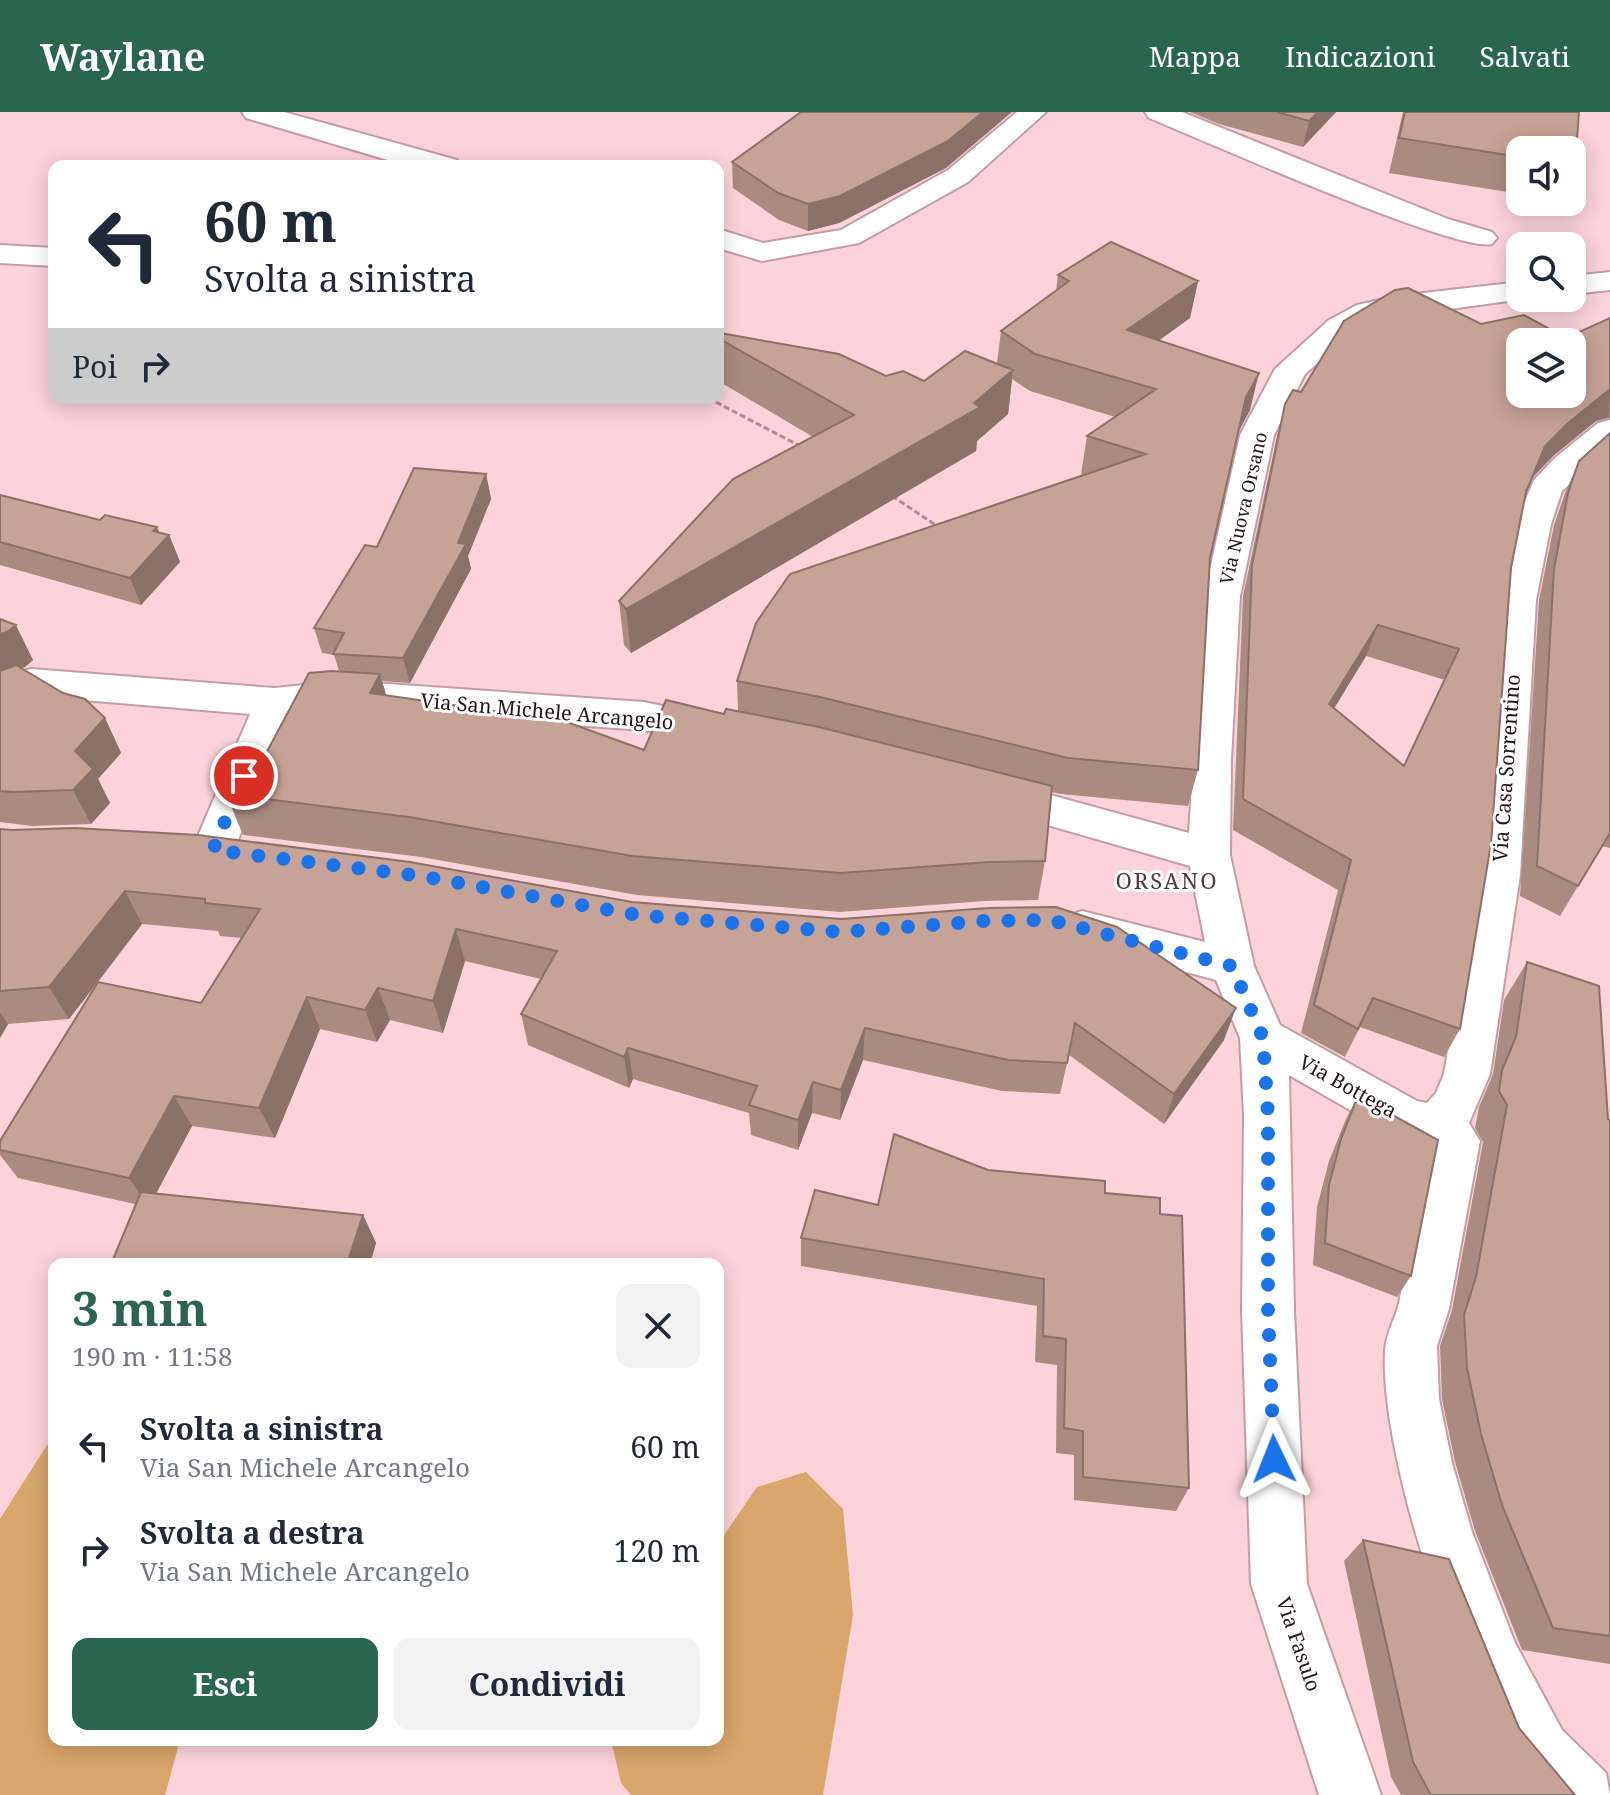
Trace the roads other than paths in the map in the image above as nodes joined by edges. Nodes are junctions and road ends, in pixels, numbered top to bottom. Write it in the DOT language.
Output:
graph roads {
  1 [pos="255,112"];
  2 [pos="1033,112"];
  3 [pos="1158,112"];
  4 [pos="426,160"];
  5 [pos="1482,238"];
  6 [pos="724,240"];
  7 [pos="762,252"];
  8 [pos="0,254"];
  9 [pos="48,257"];
  10 [pos="724,264"];
  11 [pos="1610,281"];
  12 [pos="1586,284"];
  13 [pos="1506,293"];
  14 [pos="1610,430"];
  15 [pos="0,690"];
  16 [pos="274,702"];
  17 [pos="746,736"];
  18 [pos="957,786"];
  19 [pos="168,847"];
  20 [pos="213,850"];
  21 [pos="1209,855"];
  22 [pos="258,856"];
  23 [pos="1050,920"];
  24 [pos="1232,966"];
  25 [pos="1263,1038"];
  26 [pos="1437,1126"];
  27 [pos="1350,1795"];
  28 [pos="1584,1795"];
  1 -- 4 [label="street"];
  2 -- 7 [label="street"];
  3 -- 5 [label="street"];
  6 -- 7 [label="street"];
  7 -- 10 [label="street"];
  8 -- 9 [label="street"];
  11 -- 12 [label="street"];
  13 -- 21 [label="street, Via Nuova Orsano"];
  14 -- 26 [label="street, Via Casa Sorrentino"];
  15 -- 16 [label="street, Via San Michele Arcangelo"];
  16 -- 17 [label="street, Via San Michele Arcangelo"];
  16 -- 20 [label="street"];
  18 -- 21 [label="street"];
  19 -- 20 [label="street"];
  20 -- 22 [label="street"];
  21 -- 24 [label="street, Via Nuova Orsano"];
  23 -- 24 [label="street"];
  24 -- 25 [label="street, Via Fasulo"];
  25 -- 26 [label="street, Via Bottega"];
  25 -- 27 [label="street, Via Fasulo"];
  26 -- 28 [label="street"];
}
